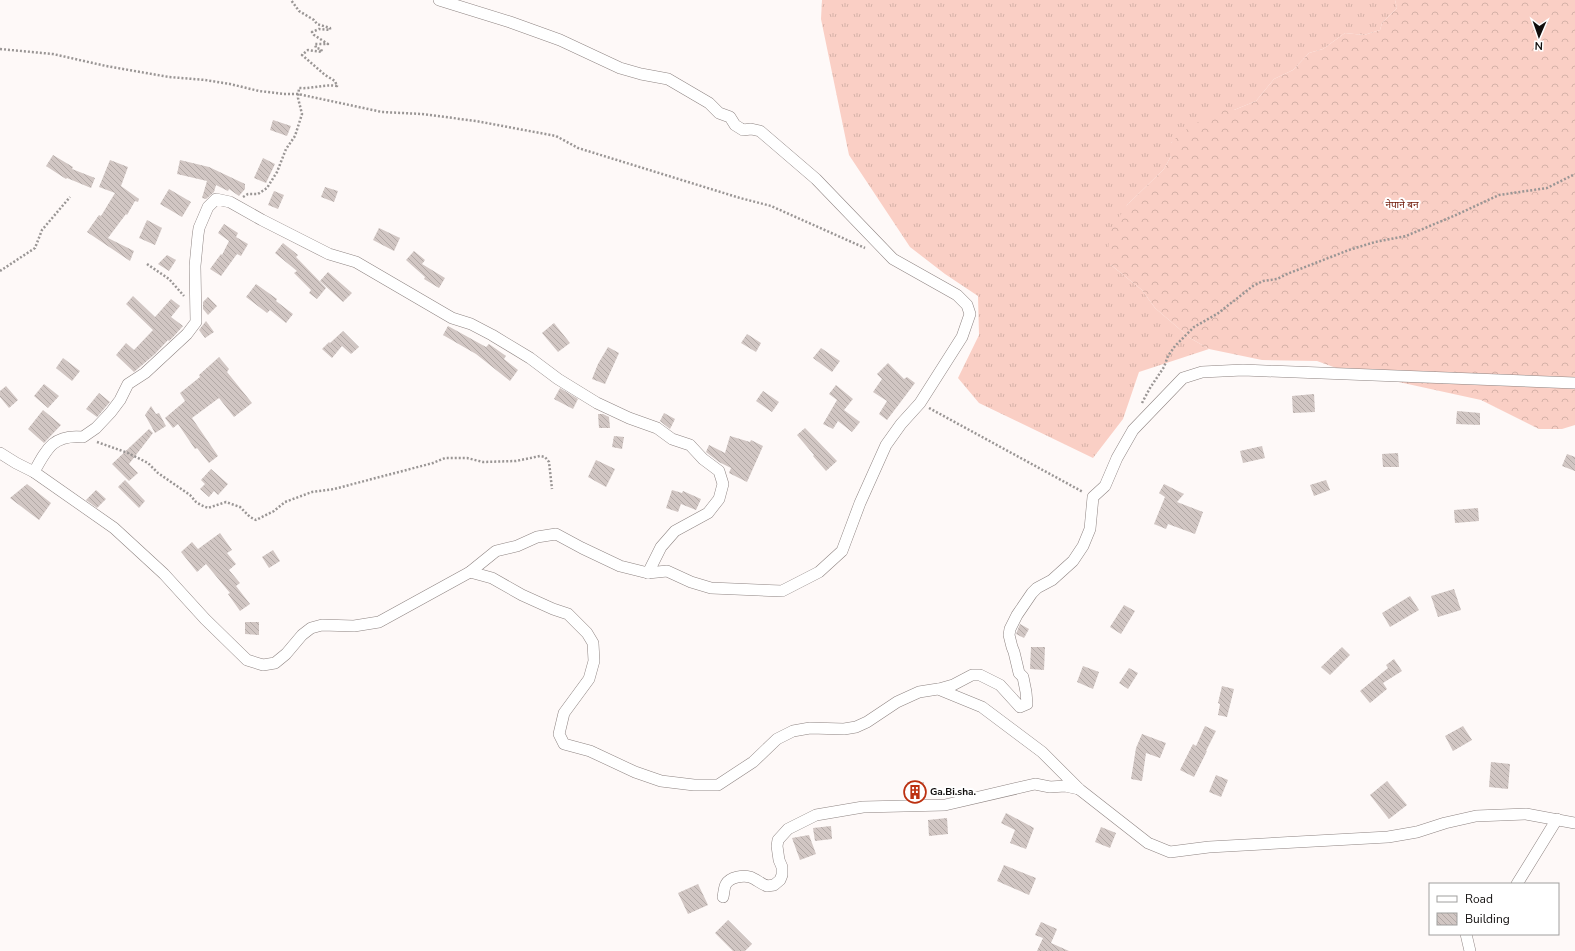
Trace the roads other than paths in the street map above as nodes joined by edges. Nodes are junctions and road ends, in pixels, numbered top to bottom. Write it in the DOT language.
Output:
graph roads {
  1 [pos="438,0"];
  2 [pos="1575,383"];
  3 [pos="0,454"];
  4 [pos="34,472"];
  5 [pos="470,572"];
  6 [pos="648,572"];
  7 [pos="938,689"];
  8 [pos="1080,790"];
  9 [pos="1557,819"];
  10 [pos="1575,823"];
  11 [pos="1518,883"];
  12 [pos="723,896"];
  13 [pos="1466,935"];
  14 [pos="1470,951"];
  1 -- 6 [label="street"];
  2 -- 7 [label="street"];
  3 -- 4 [label="street"];
  4 -- 5 [label="street"];
  4 -- 6 [label="street"];
  5 -- 6 [label="street"];
  5 -- 7 [label="street"];
  7 -- 8 [label="street"];
  8 -- 9 [label="street"];
  8 -- 12 [label="street"];
  9 -- 10 [label="street"];
  9 -- 11 [label="street"];
  13 -- 14 [label="street"];
}
